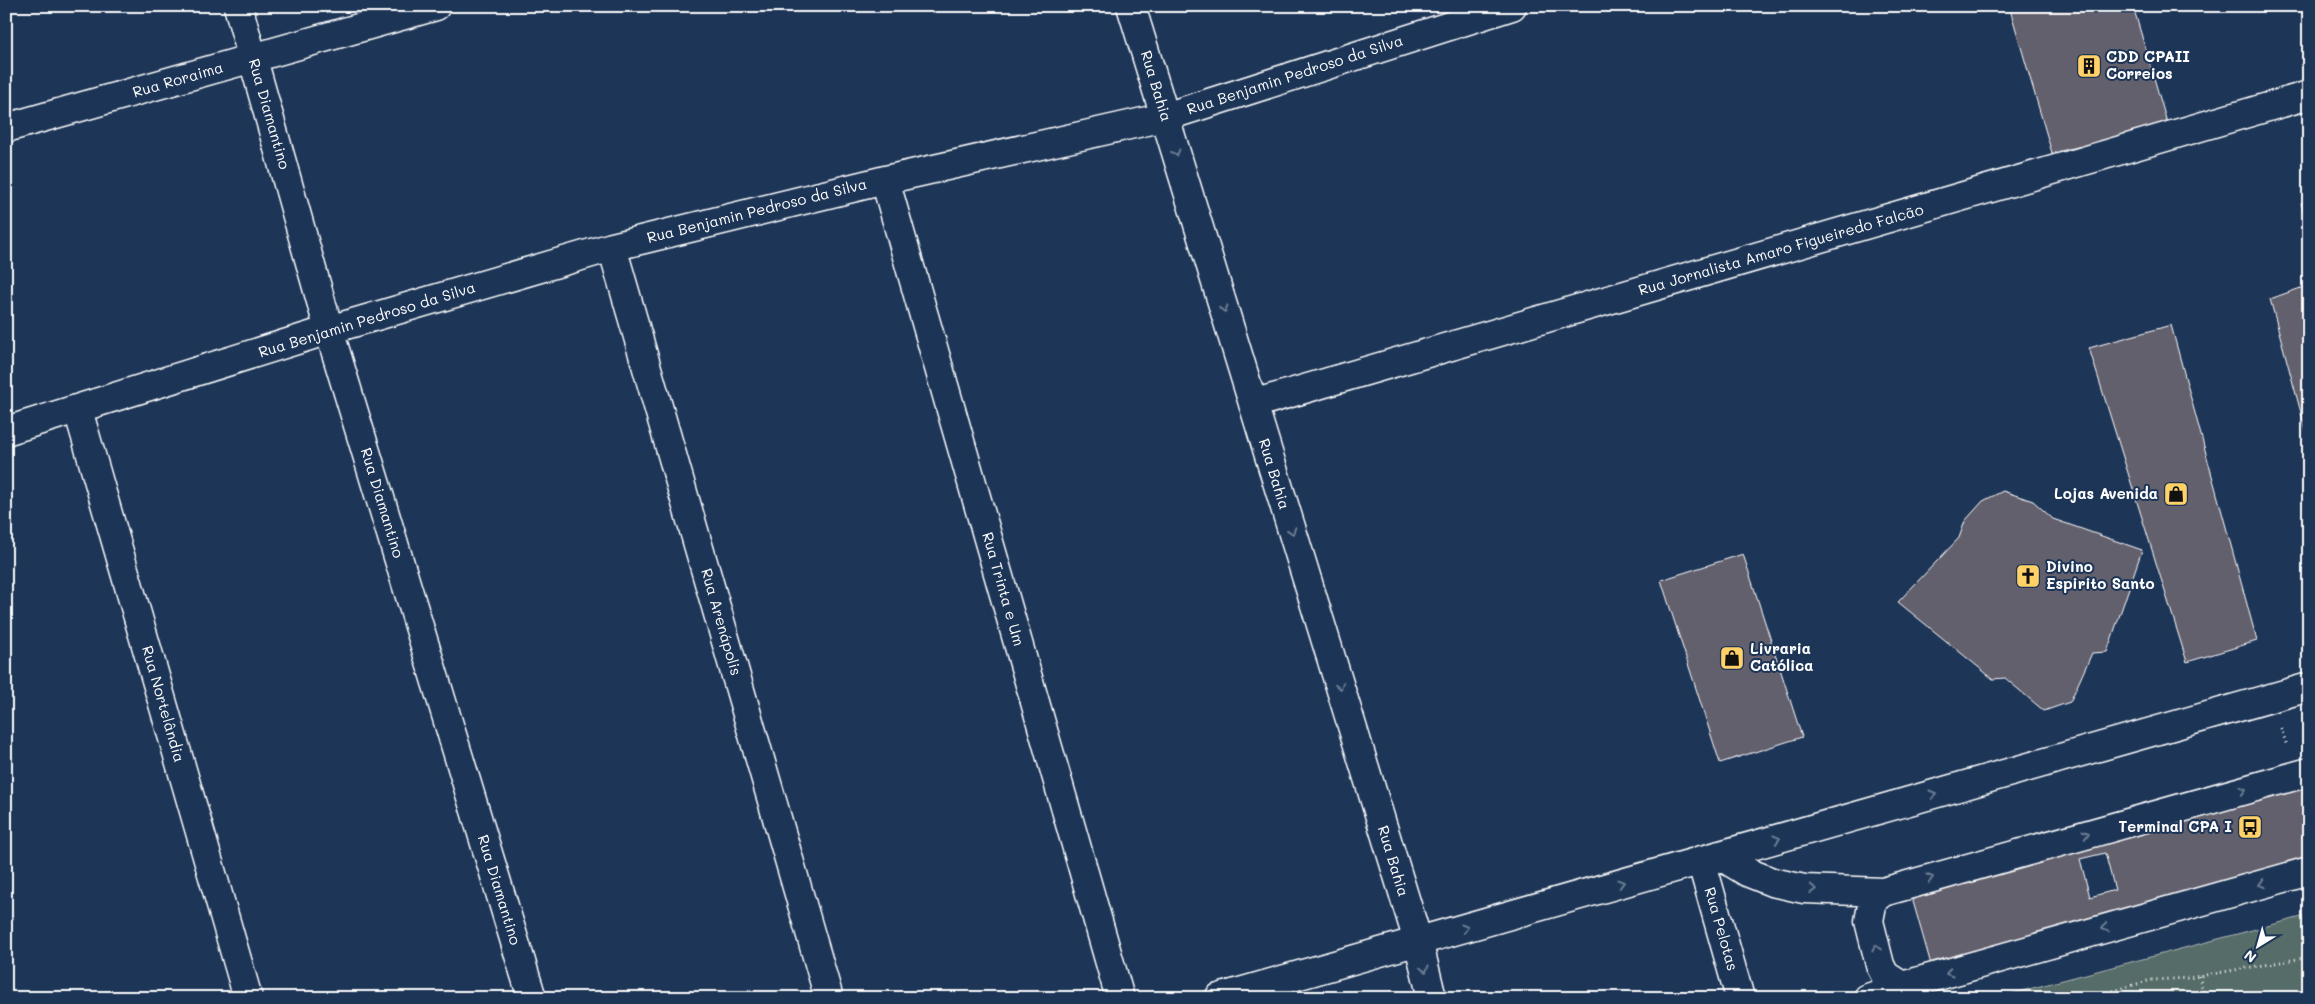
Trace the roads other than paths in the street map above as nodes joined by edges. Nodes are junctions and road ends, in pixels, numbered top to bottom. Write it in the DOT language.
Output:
graph roads {
  1 [pos="238,6"];
  2 [pos="436,6"];
  3 [pos="1131,6"];
  4 [pos="1512,6"];
  5 [pos="253,59"];
  6 [pos="2309,96"];
  7 [pos="1165,117"];
  8 [pos="6,128"];
  9 [pos="885,180"];
  10 [pos="612,247"];
  11 [pos="329,330"];
  12 [pos="1253,404"];
  13 [pos="78,410"];
  14 [pos="6,431"];
  15 [pos="2309,687"];
  16 [pos="2309,772"];
  17 [pos="1710,858"];
  18 [pos="2309,871"];
  19 [pos="1883,892"];
  20 [pos="1418,941"];
  21 [pos="1902,986"];
  22 [pos="248,998"];
  23 [pos="532,998"];
  24 [pos="829,998"];
  25 [pos="1120,998"];
  26 [pos="1219,998"];
  27 [pos="1432,998"];
  28 [pos="1740,998"];
  29 [pos="1868,998"];
  1 -- 5 [label="street, Rua Diamantino"];
  2 -- 5 [label="street, Rua Roraima"];
  3 -- 7 [label="street, Rua Bahia"];
  4 -- 7 [label="street, Rua Benjamin Pedroso da Silva"];
  5 -- 8 [label="street, Rua Roraima"];
  5 -- 11 [label="street, Rua Diamantino"];
  6 -- 12 [label="street, Rua Jornalista Amaro Figueiredo Falcão"];
  7 -- 9 [label="street, Rua Benjamin Pedroso da Silva"];
  7 -- 12 [label="street, Rua Bahia, one-way"];
  9 -- 10 [label="street, Rua Benjamin Pedroso da Silva"];
  9 -- 25 [label="street, Rua Trinta e Um"];
  10 -- 11 [label="street, Rua Benjamin Pedroso da Silva"];
  10 -- 24 [label="street, Rua Arenápolis"];
  11 -- 13 [label="street, Rua Benjamin Pedroso da Silva"];
  11 -- 23 [label="street, Rua Diamantino"];
  12 -- 20 [label="street, Rua Bahia, one-way"];
  13 -- 14 [label="street, Rua Benjamin Pedroso da Silva"];
  13 -- 22 [label="street, Rua Nortelândia"];
  17 -- 15 [label="street, one-way"];
  19 -- 16 [label="street, one-way"];
  17 -- 19 [label="street, one-way"];
  20 -- 17 [label="street, one-way"];
  17 -- 28 [label="street, Rua Pelotas"];
  18 -- 21 [label="street, one-way"];
  21 -- 19 [label="street, one-way"];
  20 -- 26 [label="street"];
  20 -- 27 [label="street, Rua Bahia, one-way"];
  21 -- 29 [label="street"];
}
